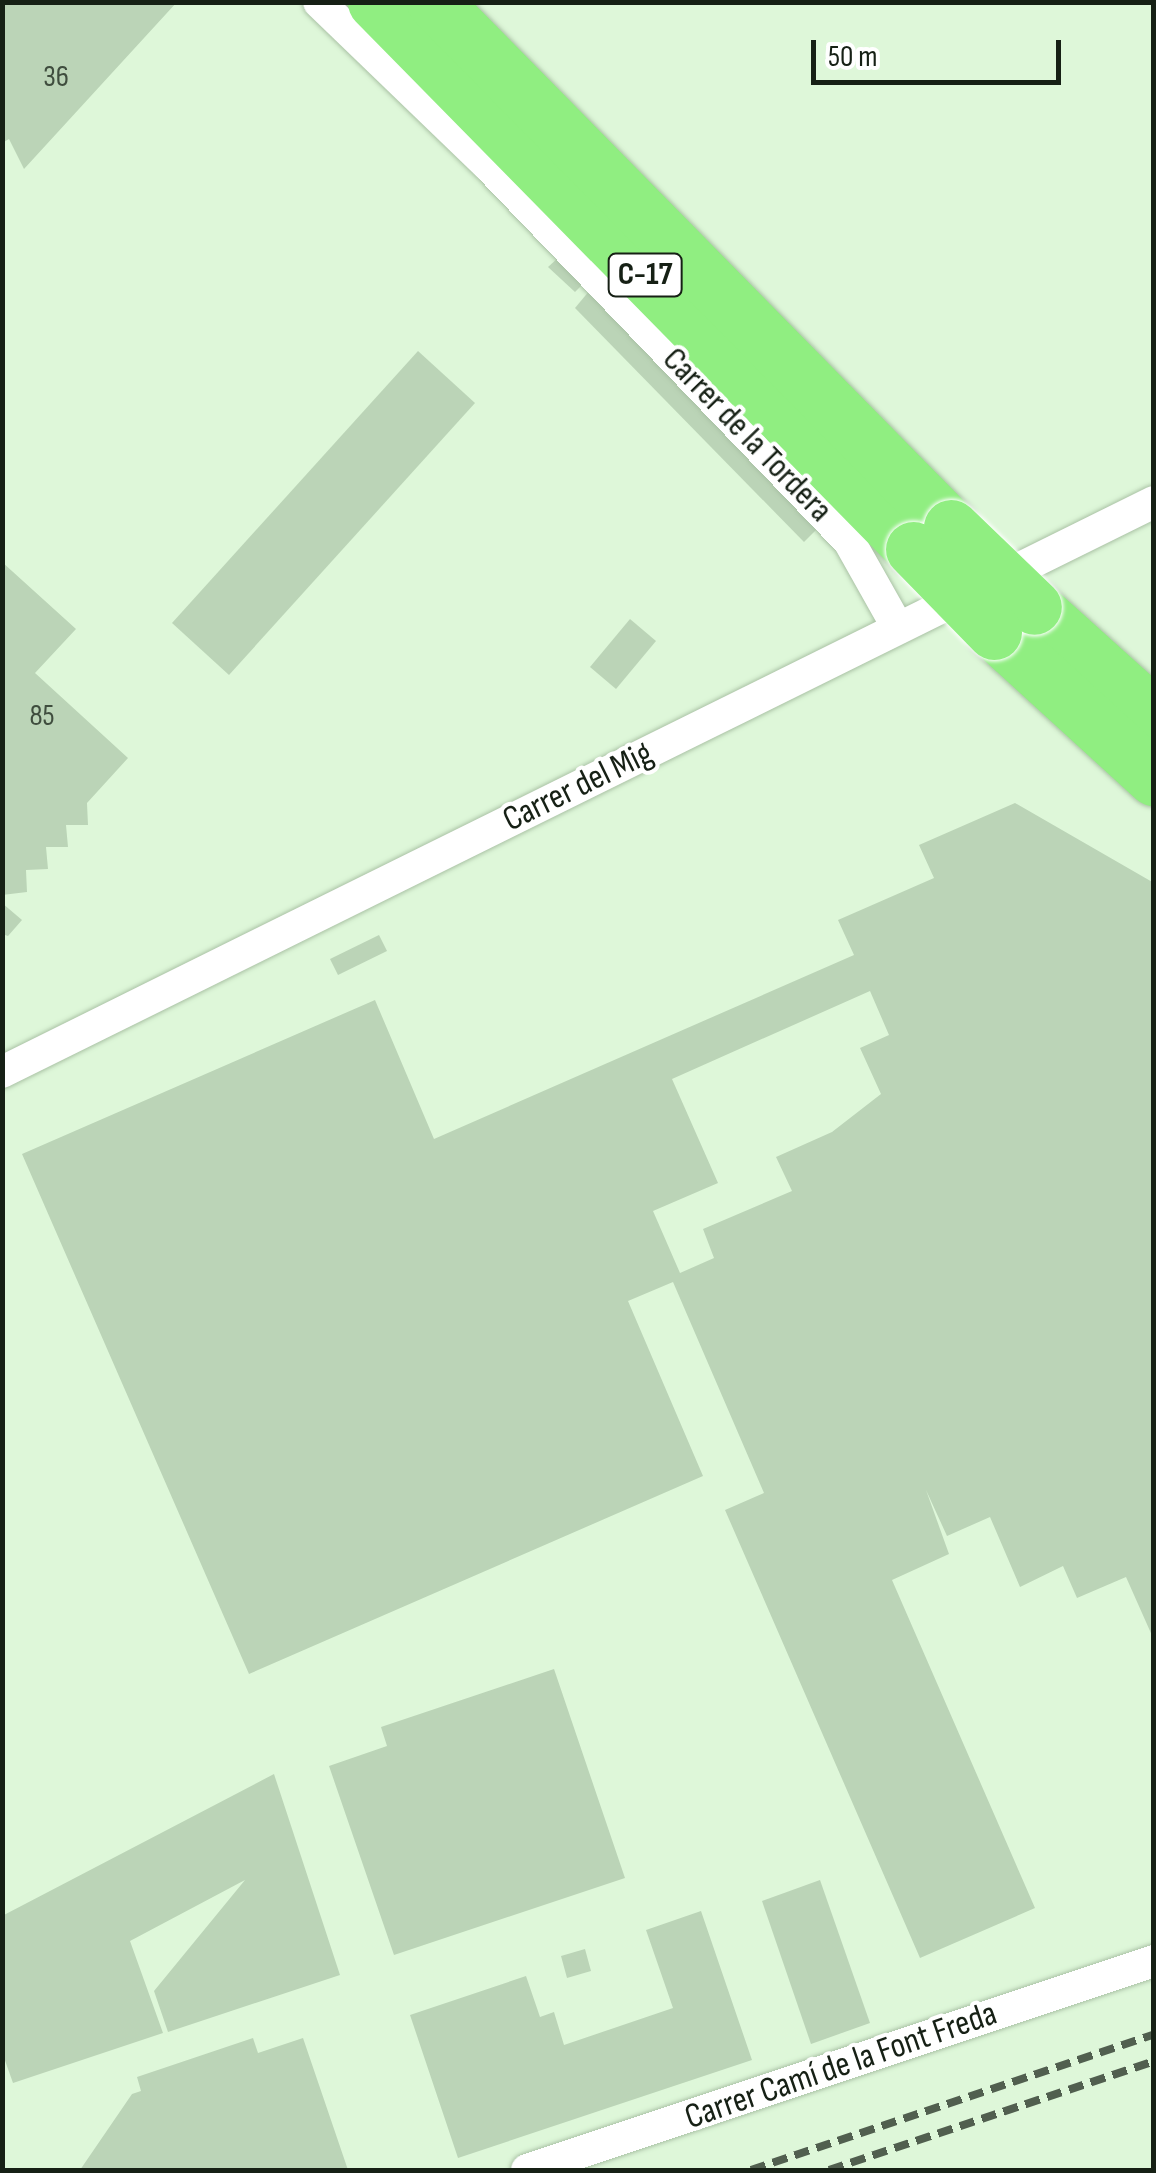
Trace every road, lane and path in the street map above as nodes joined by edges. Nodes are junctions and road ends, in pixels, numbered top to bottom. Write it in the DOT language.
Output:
graph roads {
  1 [pos="319,2"];
  2 [pos="375,2"];
  3 [pos="434,2"];
  4 [pos="485,2"];
  5 [pos="727,302"];
  6 [pos="1154,502"];
  7 [pos="932,538"];
  8 [pos="1014,619"];
  9 [pos="898,628"];
  10 [pos="1154,715"];
  11 [pos="1154,778"];
  12 [pos="2,1072"];
  13 [pos="1154,1961"];
  14 [pos="527,2170"];
  1 -- 9 [label="street, Carrer de la Tordera"];
  2 -- 7 [label="highway, C-17"];
  3 -- 5 [label="highway, C-17"];
  4 -- 5 [label="highway"];
  5 -- 7 [label="highway, C-17"];
  6 -- 9 [label="street, Carrer del Mig"];
  7 -- 8 [label="highway, C-17, bridge"];
  8 -- 10 [label="highway, C-17"];
  8 -- 11 [label="highway, C-17"];
  9 -- 12 [label="street, Carrer del Mig"];
  13 -- 14 [label="street, Carrer Camí de la Font Freda"];
}
